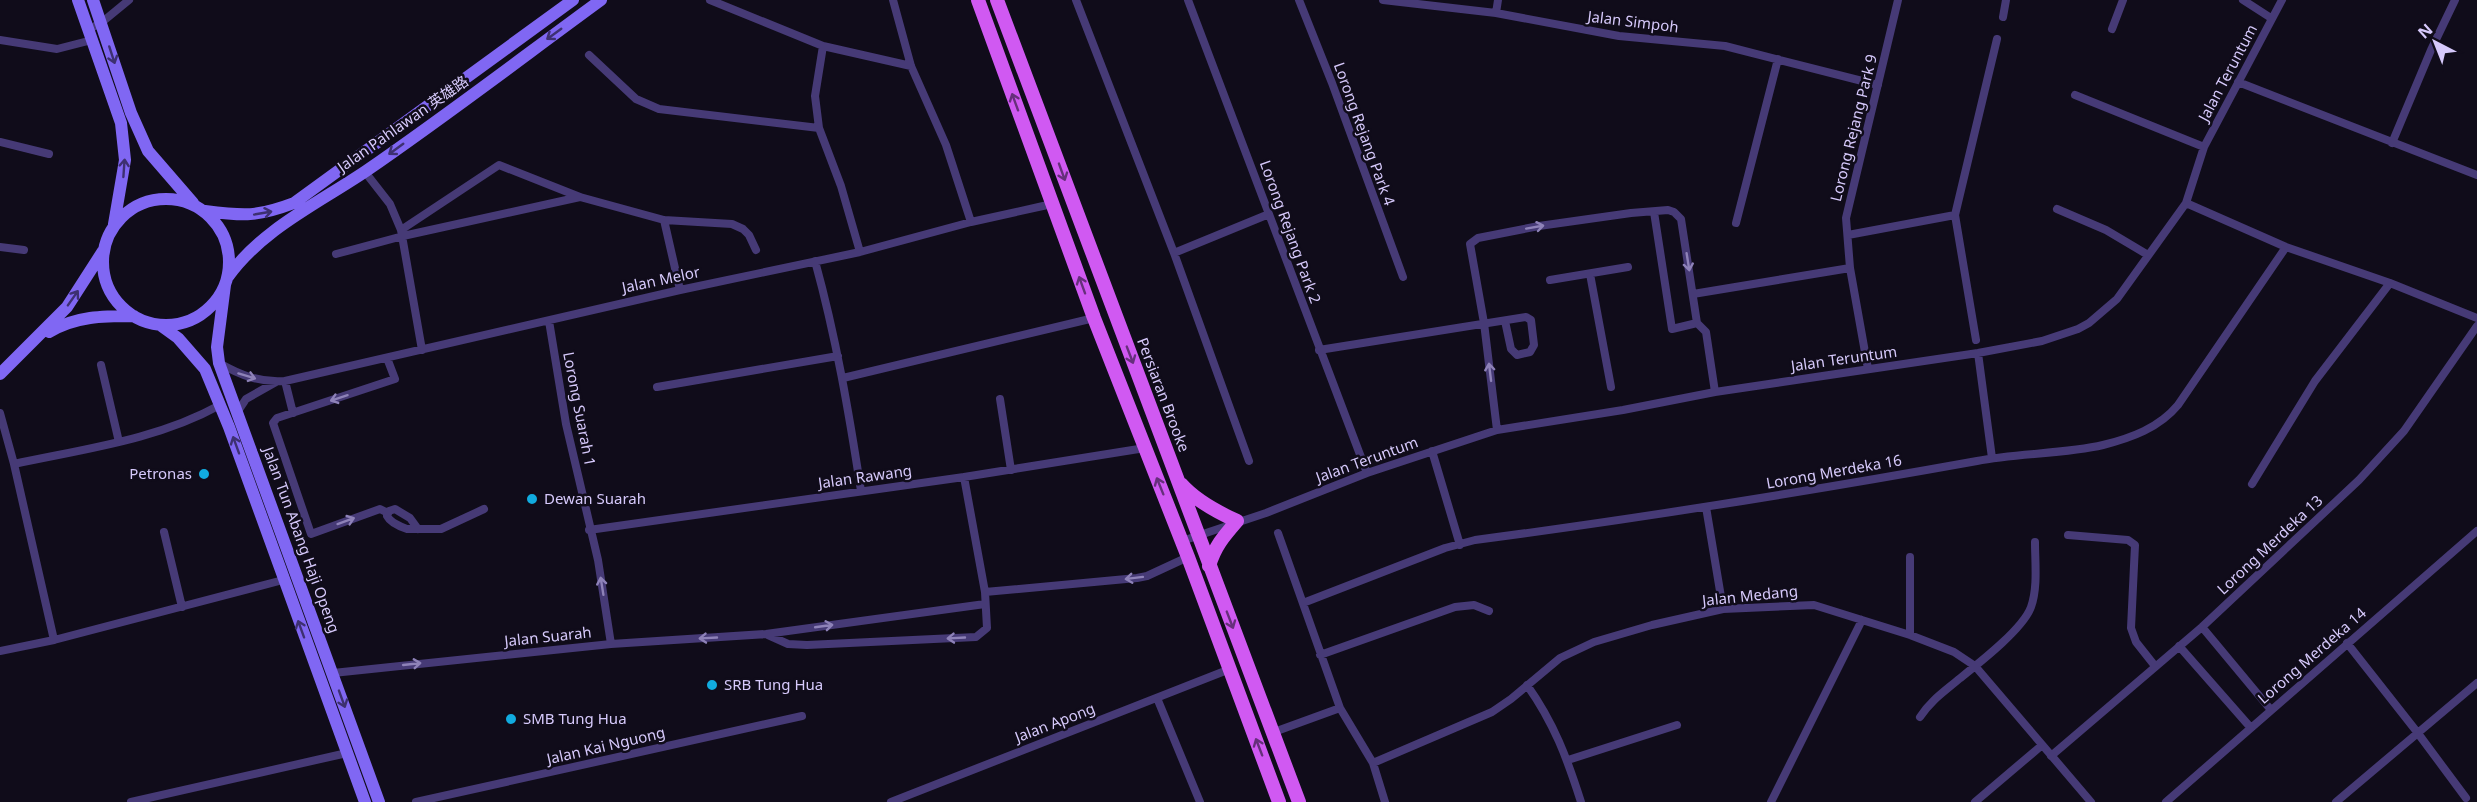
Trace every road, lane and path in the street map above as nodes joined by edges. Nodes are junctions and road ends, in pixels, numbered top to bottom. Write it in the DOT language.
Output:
graph roads {
  1 [pos="78,0"];
  2 [pos="93,0"];
  3 [pos="129,0"];
  4 [pos="573,0"];
  5 [pos="601,0"];
  6 [pos="710,0"];
  7 [pos="894,0"];
  8 [pos="978,0"];
  9 [pos="997,0"];
  10 [pos="1076,0"];
  11 [pos="1188,0"];
  12 [pos="1299,0"];
  13 [pos="1383,0"];
  14 [pos="1498,0"];
  15 [pos="1898,0"];
  16 [pos="2006,0"];
  17 [pos="2123,0"];
  18 [pos="2243,0"];
  19 [pos="2282,0"];
  20 [pos="2455,0"];
  21 [pos="1497,13"];
  22 [pos="2003,17"];
  23 [pos="2271,18"];
  24 [pos="101,23"];
  25 [pos="2112,29"];
  26 [pos="90,34"];
  27 [pos="1997,39"];
  28 [pos="0,40"];
  29 [pos="823,46"];
  30 [pos="589,55"];
  31 [pos="1778,58"];
  32 [pos="911,66"];
  33 [pos="2238,82"];
  34 [pos="1878,85"];
  35 [pos="2074,95"];
  36 [pos="819,128"];
  37 [pos="0,142"];
  38 [pos="2392,143"];
  39 [pos="2204,147"];
  40 [pos="49,154"];
  41 [pos="365,172"];
  42 [pos="2477,175"];
  43 [pos="580,197"];
  44 [pos="2186,203"];
  45 [pos="194,204"];
  46 [pos="1052,204"];
  47 [pos="2057,209"];
  48 [pos="205,211"];
  49 [pos="1654,212"];
  50 [pos="1269,214"];
  51 [pos="1955,215"];
  52 [pos="664,220"];
  53 [pos="971,222"];
  54 [pos="1736,223"];
  55 [pos="114,225"];
  56 [pos="402,233"];
  57 [pos="1848,235"];
  58 [pos="2286,247"];
  59 [pos="0,248"];
  60 [pos="24,250"];
  61 [pos="104,250"];
  62 [pos="756,250"];
  63 [pos="860,252"];
  64 [pos="1174,253"];
  65 [pos="336,254"];
  66 [pos="2148,255"];
  67 [pos="815,261"];
  68 [pos="1628,267"];
  69 [pos="1850,268"];
  70 [pos="1590,274"];
  71 [pos="1403,277"];
  72 [pos="1551,280"];
  73 [pos="226,282"];
  74 [pos="2391,283"];
  75 [pos="680,290"];
  76 [pos="1693,294"];
  77 [pos="134,316"];
  78 [pos="1094,318"];
  79 [pos="2477,318"];
  80 [pos="549,321"];
  81 [pos="1505,321"];
  82 [pos="1484,323"];
  83 [pos="1697,323"];
  84 [pos="159,325"];
  85 [pos="2477,326"];
  86 [pos="1976,340"];
  87 [pos="35,341"];
  88 [pos="422,350"];
  89 [pos="1319,350"];
  90 [pos="1978,353"];
  91 [pos="838,356"];
  92 [pos="387,358"];
  93 [pos="219,363"];
  94 [pos="101,365"];
  95 [pos="1868,369"];
  96 [pos="0,374"];
  97 [pos="843,378"];
  98 [pos="281,381"];
  99 [pos="657,387"];
  100 [pos="1611,387"];
  101 [pos="1715,392"];
  102 [pos="1000,399"];
  103 [pos="220,405"];
  104 [pos="238,411"];
  105 [pos="0,413"];
  106 [pos="292,413"];
  107 [pos="1497,430"];
  108 [pos="119,442"];
  109 [pos="1145,448"];
  110 [pos="1432,451"];
  111 [pos="1992,458"];
  112 [pos="1249,461"];
  113 [pos="14,464"];
  114 [pos="1011,470"];
  115 [pos="1367,473"];
  116 [pos="964,477"];
  117 [pos="1178,480"];
  118 [pos="2252,484"];
  119 [pos="861,491"];
  120 [pos="1707,507"];
  121 [pos="484,509"];
  122 [pos="1237,521"];
  123 [pos="590,530"];
  124 [pos="2477,531"];
  125 [pos="164,532"];
  126 [pos="1278,533"];
  127 [pos="1198,535"];
  128 [pos="2068,535"];
  129 [pos="1182,540"];
  130 [pos="2035,542"];
  131 [pos="1460,545"];
  132 [pos="1188,557"];
  133 [pos="1910,557"];
  134 [pos="1209,566"];
  135 [pos="283,580"];
  136 [pos="986,592"];
  137 [pos="1303,603"];
  138 [pos="985,604"];
  139 [pos="182,607"];
  140 [pos="1723,609"];
  141 [pos="1490,611"];
  142 [pos="1862,620"];
  143 [pos="2202,627"];
  144 [pos="766,634"];
  145 [pos="1910,635"];
  146 [pos="54,640"];
  147 [pos="2347,643"];
  148 [pos="611,644"];
  149 [pos="2179,646"];
  150 [pos="0,651"];
  151 [pos="1320,655"];
  152 [pos="1975,666"];
  153 [pos="2155,666"];
  154 [pos="1230,669"];
  155 [pos="333,673"];
  156 [pos="2477,683"];
  157 [pos="1527,685"];
  158 [pos="1157,698"];
  159 [pos="1340,708"];
  160 [pos="2271,710"];
  161 [pos="802,716"];
  162 [pos="1920,717"];
  163 [pos="1677,725"];
  164 [pos="2251,728"];
  165 [pos="1274,732"];
  166 [pos="2417,732"];
  167 [pos="2041,746"];
  168 [pos="347,753"];
  169 [pos="2051,756"];
  170 [pos="1568,760"];
  171 [pos="1373,762"];
  172 [pos="2466,798"];
  173 [pos="1275,801"];
  174 [pos="131,802"];
  175 [pos="365,802"];
  176 [pos="379,802"];
  177 [pos="416,802"];
  178 [pos="891,802"];
  179 [pos="1200,802"];
  180 [pos="1299,802"];
  181 [pos="1385,802"];
  182 [pos="1581,802"];
  183 [pos="1771,802"];
  184 [pos="1975,802"];
  185 [pos="2091,802"];
  186 [pos="2166,802"];
  187 [pos="2336,802"];
  1 -- 26 [label="main road"];
  2 -- 24 [label="main road"];
  3 -- 24 [label="street"];
  48 -- 4 [label="main road, Jalan Pahlawan 英雄路, one-way"];
  5 -- 41 [label="main road, Jalan Pahlawan 英雄路, one-way"];
  6 -- 29 [label="street"];
  7 -- 32 [label="street"];
  46 -- 8 [label="main road, one-way"];
  9 -- 117 [label="main road, Persiaran Brooke, one-way"];
  10 -- 64 [label="street"];
  11 -- 50 [label="street, Lorong Rejang Park 2"];
  12 -- 71 [label="street, Lorong Rejang Park 4"];
  13 -- 21 [label="street, Jalan Simpoh"];
  14 -- 21 [label="street"];
  15 -- 34 [label="street, Lorong Rejang Park 9"];
  16 -- 22 [label="street"];
  17 -- 25 [label="street"];
  18 -- 23 [label="street"];
  19 -- 23 [label="street, Jalan Teruntum"];
  20 -- 38 [label="street"];
  21 -- 31 [label="street, Jalan Simpoh"];
  23 -- 33 [label="street, Jalan Teruntum"];
  24 -- 26 [label="street"];
  24 -- 45 [label="main road, one-way"];
  26 -- 28 [label="street"];
  55 -- 26 [label="main road, one-way"];
  27 -- 51 [label="street"];
  29 -- 32 [label="street"];
  29 -- 36 [label="street"];
  30 -- 36 [label="street"];
  31 -- 34 [label="street, Jalan Simpoh"];
  31 -- 54 [label="street"];
  32 -- 53 [label="street"];
  33 -- 38 [label="street"];
  33 -- 39 [label="street, Jalan Teruntum"];
  34 -- 57 [label="street, Lorong Rejang Park 9"];
  35 -- 39 [label="street"];
  36 -- 63 [label="street"];
  37 -- 40 [label="street"];
  38 -- 42 [label="street"];
  39 -- 44 [label="street, Jalan Teruntum"];
  41 -- 56 [label="street"];
  41 -- 73 [label="main road, Jalan Pahlawan 英雄路"];
  43 -- 52 [label="street"];
  43 -- 56 [label="street"];
  43 -- 56 [label="street"];
  44 -- 58 [label="street"];
  44 -- 66 [label="street, Jalan Teruntum"];
  45 -- 48 [label="main road"];
  45 -- 55 [label="main road"];
  46 -- 53 [label="street, Jalan Melor"];
  78 -- 46 [label="main road, one-way"];
  47 -- 66 [label="street"];
  48 -- 73 [label="main road"];
  49 -- 76 [label="street, one-way"];
  82 -- 49 [label="street, one-way"];
  49 -- 83 [label="street"];
  50 -- 64 [label="street"];
  50 -- 89 [label="street, Lorong Rejang Park 2"];
  51 -- 57 [label="street"];
  51 -- 86 [label="street"];
  52 -- 62 [label="street"];
  52 -- 75 [label="street"];
  53 -- 63 [label="street, Jalan Melor"];
  55 -- 61 [label="main road"];
  56 -- 65 [label="street"];
  56 -- 88 [label="street"];
  57 -- 69 [label="street, Lorong Rejang Park 9"];
  58 -- 74 [label="street"];
  58 -- 111 [label="street, Lorong Merdeka 16"];
  59 -- 60 [label="street"];
  61 -- 77 [label="main road"];
  87 -- 61 [label="main road, one-way"];
  63 -- 67 [label="street, Jalan Melor"];
  64 -- 112 [label="street"];
  66 -- 90 [label="street, Jalan Teruntum"];
  67 -- 75 [label="street, Jalan Melor"];
  67 -- 91 [label="street"];
  68 -- 70 [label="street"];
  69 -- 76 [label="street"];
  69 -- 95 [label="street, Lorong Rejang Park 9"];
  70 -- 72 [label="street"];
  70 -- 100 [label="street"];
  73 -- 84 [label="main road"];
  73 -- 93 [label="main road, Jalan Tun Abang Haji Openg"];
  74 -- 79 [label="street"];
  74 -- 118 [label="street"];
  75 -- 80 [label="street, Jalan Melor"];
  76 -- 83 [label="street"];
  77 -- 84 [label="main road"];
  77 -- 87 [label="main road"];
  78 -- 97 [label="street"];
  78 -- 109 [label="main road"];
  80 -- 88 [label="street, Jalan Melor"];
  80 -- 123 [label="street, Lorong Suarah 1"];
  81 -- 81 [label="street"];
  81 -- 82 [label="street"];
  82 -- 89 [label="street"];
  107 -- 82 [label="street, one-way"];
  83 -- 101 [label="street"];
  84 -- 103 [label="main road, Jalan Tun Abang Haji Openg"];
  85 -- 143 [label="street, Lorong Merdeka 13"];
  87 -- 96 [label="main road"];
  88 -- 92 [label="street, Jalan Melor"];
  89 -- 115 [label="street, Lorong Rejang Park 2"];
  90 -- 95 [label="street, Jalan Teruntum"];
  90 -- 111 [label="street"];
  91 -- 97 [label="street"];
  91 -- 99 [label="street"];
  92 -- 98 [label="street, Jalan Melor"];
  92 -- 106 [label="street, one-way"];
  93 -- 98 [label="street, Jalan Melor, one-way"];
  93 -- 104 [label="main road, Jalan Tun Abang Haji Openg"];
  94 -- 108 [label="street"];
  95 -- 101 [label="street, Jalan Teruntum"];
  97 -- 119 [label="street"];
  98 -- 104 [label="street, Jalan Melor"];
  98 -- 106 [label="street"];
  101 -- 107 [label="street, Jalan Teruntum"];
  102 -- 114 [label="street"];
  103 -- 108 [label="street"];
  135 -- 103 [label="main road, Jalan Tun Abang Haji Openg, one-way"];
  104 -- 155 [label="main road, Jalan Tun Abang Haji Openg"];
  105 -- 113 [label="street"];
  106 -- 121 [label="street, one-way"];
  107 -- 110 [label="street, Jalan Teruntum"];
  108 -- 113 [label="street"];
  109 -- 114 [label="street, Jalan Rawang"];
  129 -- 109 [label="main road, one-way"];
  110 -- 115 [label="street, Jalan Teruntum"];
  110 -- 131 [label="street"];
  111 -- 120 [label="street, Lorong Merdeka 16"];
  113 -- 146 [label="street"];
  114 -- 116 [label="street, Jalan Rawang"];
  115 -- 122 [label="street, Jalan Teruntum"];
  116 -- 119 [label="street, Jalan Rawang"];
  116 -- 136 [label="street, Jalan Suarah"];
  117 -- 122 [label="main road"];
  117 -- 127 [label="main road, Persiaran Brooke"];
  119 -- 123 [label="street, Jalan Rawang"];
  120 -- 131 [label="street, Lorong Merdeka 16"];
  120 -- 140 [label="street"];
  122 -- 127 [label="street, Jalan Teruntum"];
  122 -- 134 [label="main road"];
  148 -- 123 [label="street, Lorong Suarah 1, one-way"];
  124 -- 147 [label="street, Lorong Merdeka 14"];
  125 -- 139 [label="street"];
  126 -- 137 [label="street"];
  127 -- 129 [label="street, Jalan Teruntum"];
  127 -- 134 [label="main road, Persiaran Brooke"];
  128 -- 153 [label="street"];
  129 -- 132 [label="main road"];
  130 -- 152 [label="street"];
  131 -- 137 [label="street, Lorong Merdeka 16"];
  132 -- 136 [label="street, one-way"];
  132 -- 154 [label="main road"];
  133 -- 145 [label="street"];
  134 -- 165 [label="main road, Persiaran Brooke, one-way"];
  135 -- 139 [label="street"];
  168 -- 135 [label="main road, Jalan Tun Abang Haji Openg, one-way"];
  136 -- 138 [label="street, Jalan Suarah"];
  137 -- 151 [label="street"];
  144 -- 138 [label="street, Jalan Suarah, one-way"];
  138 -- 144 [label="street, Jalan Suarah, one-way"];
  139 -- 146 [label="street"];
  140 -- 142 [label="street, Jalan Medang"];
  140 -- 157 [label="street, Jalan Medang"];
  141 -- 151 [label="street"];
  142 -- 145 [label="street, Jalan Medang"];
  142 -- 183 [label="street"];
  143 -- 149 [label="street, Lorong Merdeka 13"];
  143 -- 160 [label="street"];
  144 -- 148 [label="street, Jalan Suarah, one-way"];
  145 -- 152 [label="street, Jalan Medang"];
  146 -- 150 [label="street"];
  147 -- 160 [label="street, Lorong Merdeka 14"];
  147 -- 166 [label="street"];
  155 -- 148 [label="street, Jalan Suarah, one-way"];
  149 -- 153 [label="street, Lorong Merdeka 13"];
  149 -- 164 [label="street"];
  151 -- 159 [label="street"];
  152 -- 162 [label="street"];
  152 -- 167 [label="street, Jalan Medang"];
  153 -- 169 [label="street, Lorong Merdeka 13"];
  154 -- 158 [label="street, Jalan Apong"];
  173 -- 154 [label="main road, one-way"];
  155 -- 176 [label="main road, Jalan Tun Abang Haji Openg, one-way"];
  156 -- 166 [label="street"];
  157 -- 170 [label="street"];
  157 -- 171 [label="street, Jalan Medang"];
  158 -- 178 [label="street, Jalan Apong"];
  158 -- 179 [label="street"];
  159 -- 165 [label="street"];
  159 -- 171 [label="street"];
  160 -- 164 [label="street, Lorong Merdeka 14"];
  161 -- 177 [label="street, Jalan Kai Nguong"];
  163 -- 170 [label="street"];
  164 -- 186 [label="street, Lorong Merdeka 14"];
  165 -- 180 [label="main road, Persiaran Brooke"];
  166 -- 172 [label="street"];
  166 -- 187 [label="street"];
  167 -- 169 [label="street, Jalan Medang"];
  167 -- 184 [label="street"];
  168 -- 174 [label="street"];
  168 -- 175 [label="main road, Jalan Tun Abang Haji Openg"];
  169 -- 185 [label="street, Jalan Medang"];
  170 -- 182 [label="street"];
  171 -- 181 [label="street"];
}
